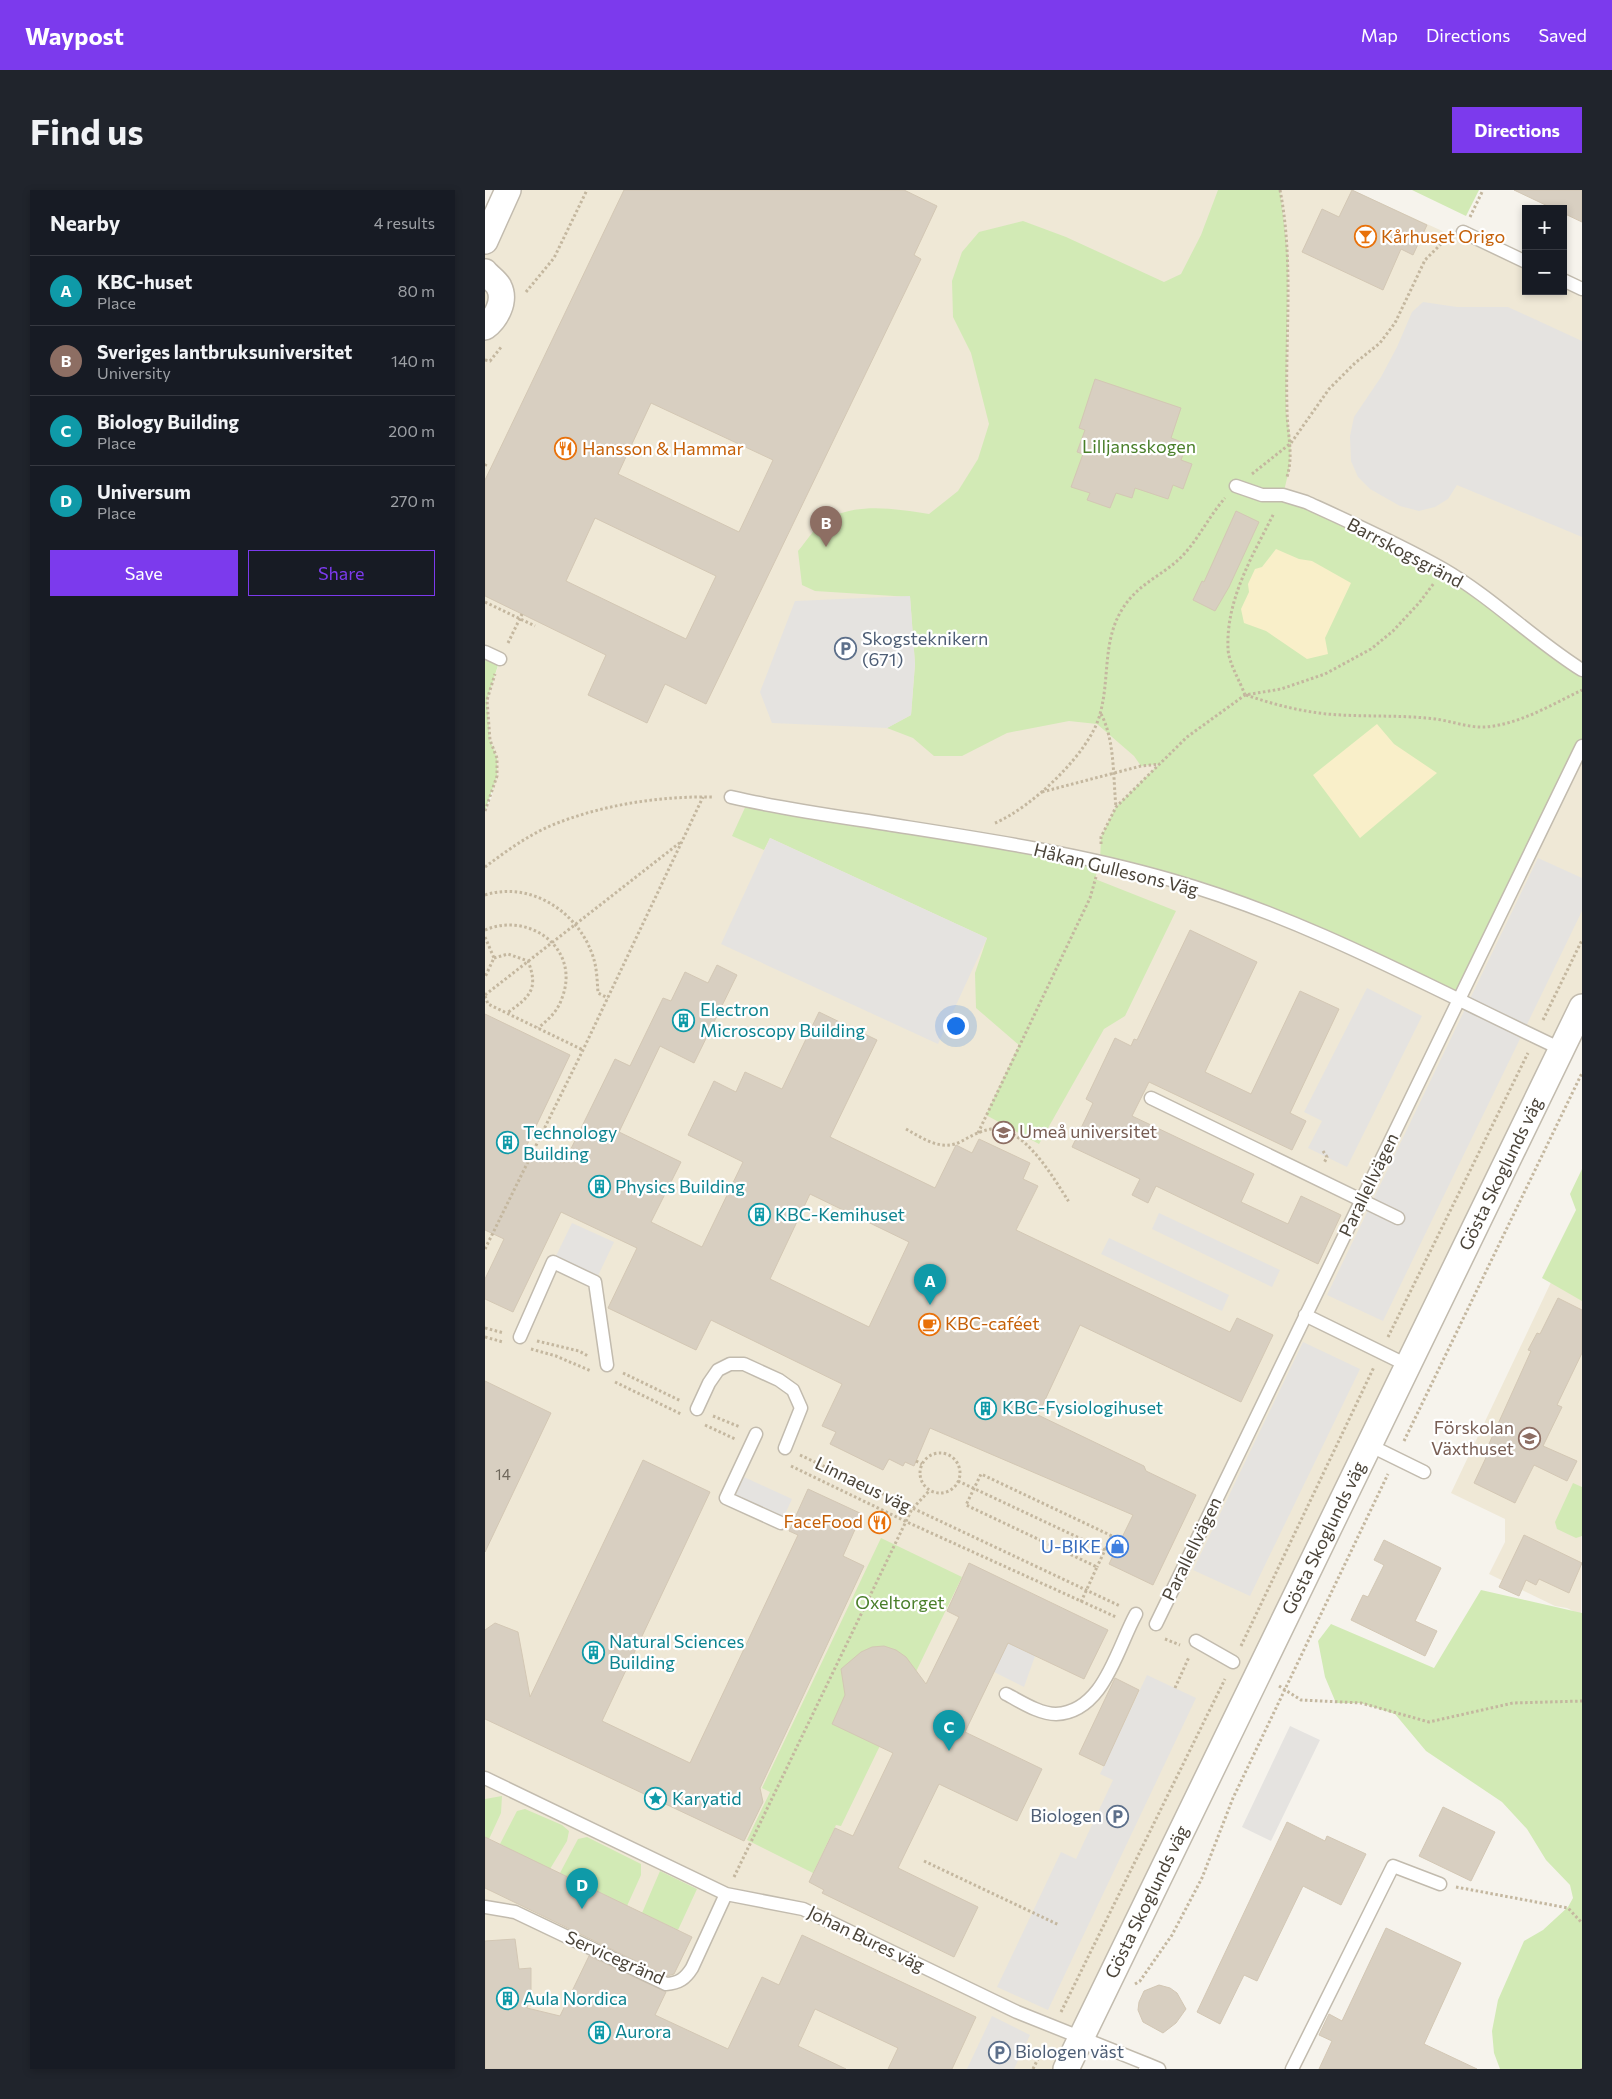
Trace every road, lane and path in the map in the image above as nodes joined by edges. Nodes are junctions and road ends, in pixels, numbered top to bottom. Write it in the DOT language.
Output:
graph roads {
  1 [pos="508,190"];
  2 [pos="587,190"];
  3 [pos="1280,190"];
  4 [pos="1483,190"];
  5 [pos="1463,232"];
  6 [pos="485,241"];
  7 [pos="1522,260"];
  8 [pos="485,272"];
  9 [pos="1567,282"];
  10 [pos="1582,289"];
  11 [pos="522,300"];
  12 [pos="494,334"];
  13 [pos="485,360"];
  14 [pos="1291,443"];
  15 [pos="1236,486"];
  16 [pos="1283,495"];
  17 [pos="1444,570"];
  18 [pos="485,602"];
  19 [pos="522,614"];
  20 [pos="520,619"];
  21 [pos="535,626"];
  22 [pos="485,652"];
  23 [pos="500,659"];
  24 [pos="1582,670"];
  25 [pos="1582,690"];
  26 [pos="1245,695"];
  27 [pos="1101,713"];
  28 [pos="1582,746"];
  29 [pos="1160,764"];
  30 [pos="1112,773"];
  31 [pos="1042,792"];
  32 [pos="703,796"];
  33 [pos="731,797"];
  34 [pos="1116,807"];
  35 [pos="485,812"];
  36 [pos="962,836"];
  37 [pos="682,841"];
  38 [pos="1100,862"];
  39 [pos="485,867"];
  40 [pos="485,896"];
  41 [pos="575,925"];
  42 [pos="485,930"];
  43 [pos="485,937"];
  44 [pos="1582,940"];
  45 [pos="552,942"];
  46 [pos="494,958"];
  47 [pos="528,961"];
  48 [pos="485,977"];
  49 [pos="485,996"];
  50 [pos="608,998"];
  51 [pos="1458,1000"];
  52 [pos="1582,1008"];
  53 [pos="507,1013"];
  54 [pos="538,1028"];
  55 [pos="1535,1037"];
  56 [pos="1561,1049"];
  57 [pos="583,1050"];
  58 [pos="1582,1073"];
  59 [pos="1151,1098"];
  60 [pos="906,1129"];
  61 [pos="977,1133"];
  62 [pos="1361,1200"];
  63 [pos="1069,1202"];
  64 [pos="1398,1218"];
  65 [pos="485,1249"];
  66 [pos="1305,1316"];
  67 [pos="485,1328"];
  68 [pos="485,1337"];
  69 [pos="516,1340"];
  70 [pos="529,1349"];
  71 [pos="1381,1352"];
  72 [pos="607,1365"];
  73 [pos="1407,1365"];
  74 [pos="594,1372"];
  75 [pos="611,1380"];
  76 [pos="695,1416"];
  77 [pos="756,1434"];
  78 [pos="1369,1445"];
  79 [pos="750,1446"];
  80 [pos="785,1448"];
  81 [pos="1395,1458"];
  82 [pos="916,1461"];
  83 [pos="922,1464"];
  84 [pos="790,1466"];
  85 [pos="1424,1472"];
  86 [pos="958,1481"];
  87 [pos="974,1489"];
  88 [pos="930,1490"];
  89 [pos="913,1509"];
  90 [pos="907,1522"];
  91 [pos="781,1523"];
  92 [pos="1105,1550"];
  93 [pos="1097,1567"];
  94 [pos="1086,1590"];
  95 [pos="1081,1602"];
  96 [pos="1133,1618"];
  97 [pos="1156,1624"];
  98 [pos="1194,1646"];
  99 [pos="1183,1647"];
  100 [pos="1233,1662"];
  101 [pos="1273,1684"];
  102 [pos="1175,1688"];
  103 [pos="1284,1689"];
  104 [pos="1006,1694"];
  105 [pos="1582,1701"];
  106 [pos="485,1778"];
  107 [pos="923,1861"];
  108 [pos="1440,1884"];
  109 [pos="726,1894"];
  110 [pos="485,1907"];
  111 [pos="1582,1923"];
  112 [pos="1059,1925"];
  113 [pos="1133,1986"];
  114 [pos="1053,2028"];
  115 [pos="1081,2038"];
  116 [pos="1151,2067"];
  117 [pos="1033,2069"];
  118 [pos="1066,2069"];
  119 [pos="1292,2069"];
  1 -- 6 [label="street"];
  2 -- 11 [label="path"];
  3 -- 14 [label="path"];
  4 -- 5 [label="path"];
  5 -- 7 [label="lane"];
  5 -- 14 [label="path"];
  8 -- 12 [label="street"];
  9 -- 10 [label="lane"];
  12 -- 13 [label="path"];
  14 -- 15 [label="path"];
  14 -- 16 [label="path"];
  15 -- 16 [label="lane, Barrskogsgränd"];
  15 -- 27 [label="path"];
  16 -- 17 [label="lane, Barrskogsgränd"];
  16 -- 26 [label="path"];
  17 -- 24 [label="lane, Barrskogsgränd"];
  17 -- 26 [label="path"];
  18 -- 20 [label="path"];
  19 -- 20 [label="path"];
  20 -- 21 [label="path"];
  20 -- 23 [label="path"];
  22 -- 23 [label="lane"];
  23 -- 35 [label="path"];
  25 -- 26 [label="path"];
  26 -- 29 [label="path"];
  27 -- 30 [label="path"];
  27 -- 31 [label="path"];
  28 -- 51 [label="lane, Parallellvägen"];
  29 -- 30 [label="path"];
  29 -- 34 [label="path"];
  30 -- 31 [label="path"];
  30 -- 34 [label="path"];
  31 -- 36 [label="path"];
  32 -- 33 [label="path"];
  32 -- 37 [label="path"];
  32 -- 39 [label="path"];
  33 -- 36 [label="lane, Håkan Gullesons Väg"];
  34 -- 38 [label="path"];
  36 -- 38 [label="lane, Håkan Gullesons Väg"];
  37 -- 41 [label="path"];
  37 -- 50 [label="path"];
  38 -- 51 [label="lane, Håkan Gullesons Väg"];
  38 -- 61 [label="path"];
  40 -- 41 [label="path"];
  41 -- 45 [label="path"];
  41 -- 50 [label="path"];
  42 -- 45 [label="path"];
  43 -- 46 [label="path"];
  44 -- 55 [label="path"];
  45 -- 47 [label="path"];
  45 -- 54 [label="path"];
  46 -- 47 [label="path"];
  46 -- 48 [label="path"];
  47 -- 49 [label="path"];
  47 -- 53 [label="path"];
  49 -- 53 [label="path"];
  50 -- 57 [label="path"];
  51 -- 55 [label="lane, Håkan Gullesons Väg"];
  51 -- 62 [label="lane, Parallellvägen"];
  52 -- 56 [label="street, Gösta Skoglunds väg"];
  53 -- 54 [label="path"];
  54 -- 57 [label="path"];
  55 -- 56 [label="lane, Håkan Gullesons Väg"];
  55 -- 71 [label="path"];
  56 -- 73 [label="street, Gösta Skoglunds väg"];
  57 -- 65 [label="path"];
  58 -- 81 [label="path"];
  59 -- 62 [label="lane"];
  60 -- 61 [label="path"];
  61 -- 63 [label="path"];
  62 -- 64 [label="lane"];
  62 -- 66 [label="lane, Parallellvägen"];
  66 -- 71 [label="lane"];
  66 -- 97 [label="lane, Parallellvägen"];
  67 -- 69 [label="path"];
  68 -- 69 [label="path"];
  69 -- 72 [label="path"];
  69 -- 72 [label="lane"];
  70 -- 74 [label="path"];
  71 -- 73 [label="lane"];
  71 -- 100 [label="path"];
  72 -- 76 [label="path"];
  73 -- 78 [label="street, Gösta Skoglunds väg"];
  75 -- 76 [label="path"];
  76 -- 77 [label="path"];
  76 -- 79 [label="path"];
  76 -- 80 [label="lane"];
  77 -- 79 [label="lane"];
  78 -- 81 [label="lane"];
  78 -- 115 [label="street, Gösta Skoglunds väg"];
  79 -- 91 [label="lane"];
  80 -- 89 [label="path, Linnaeus väg"];
  81 -- 85 [label="lane"];
  81 -- 103 [label="path"];
  82 -- 83 [label="path"];
  83 -- 86 [label="path"];
  83 -- 88 [label="path"];
  84 -- 90 [label="path"];
  86 -- 87 [label="path"];
  86 -- 88 [label="path"];
  87 -- 92 [label="path"];
  87 -- 92 [label="path"];
  87 -- 93 [label="path"];
  88 -- 89 [label="path"];
  89 -- 90 [label="path"];
  89 -- 94 [label="path, Linnaeus väg"];
  90 -- 95 [label="path"];
  90 -- 109 [label="path"];
  92 -- 93 [label="path"];
  93 -- 94 [label="path"];
  94 -- 95 [label="path"];
  94 -- 96 [label="path, Linnaeus väg"];
  95 -- 96 [label="path"];
  96 -- 99 [label="path"];
  96 -- 104 [label="lane"];
  98 -- 100 [label="lane"];
  98 -- 102 [label="path"];
  100 -- 114 [label="path"];
  101 -- 103 [label="path"];
  103 -- 105 [label="path"];
  103 -- 113 [label="path"];
  106 -- 109 [label="lane, Johan Bures väg"];
  107 -- 112 [label="path"];
  108 -- 111 [label="path"];
  108 -- 119 [label="lane"];
  109 -- 110 [label="lane, Servicegränd"];
  109 -- 114 [label="lane, Johan Bures väg"];
  114 -- 115 [label="lane, Johan Bures väg"];
  114 -- 117 [label="path"];
  115 -- 116 [label="lane, Johan Bures väg"];
  115 -- 118 [label="street, Gösta Skoglunds väg"];
}
